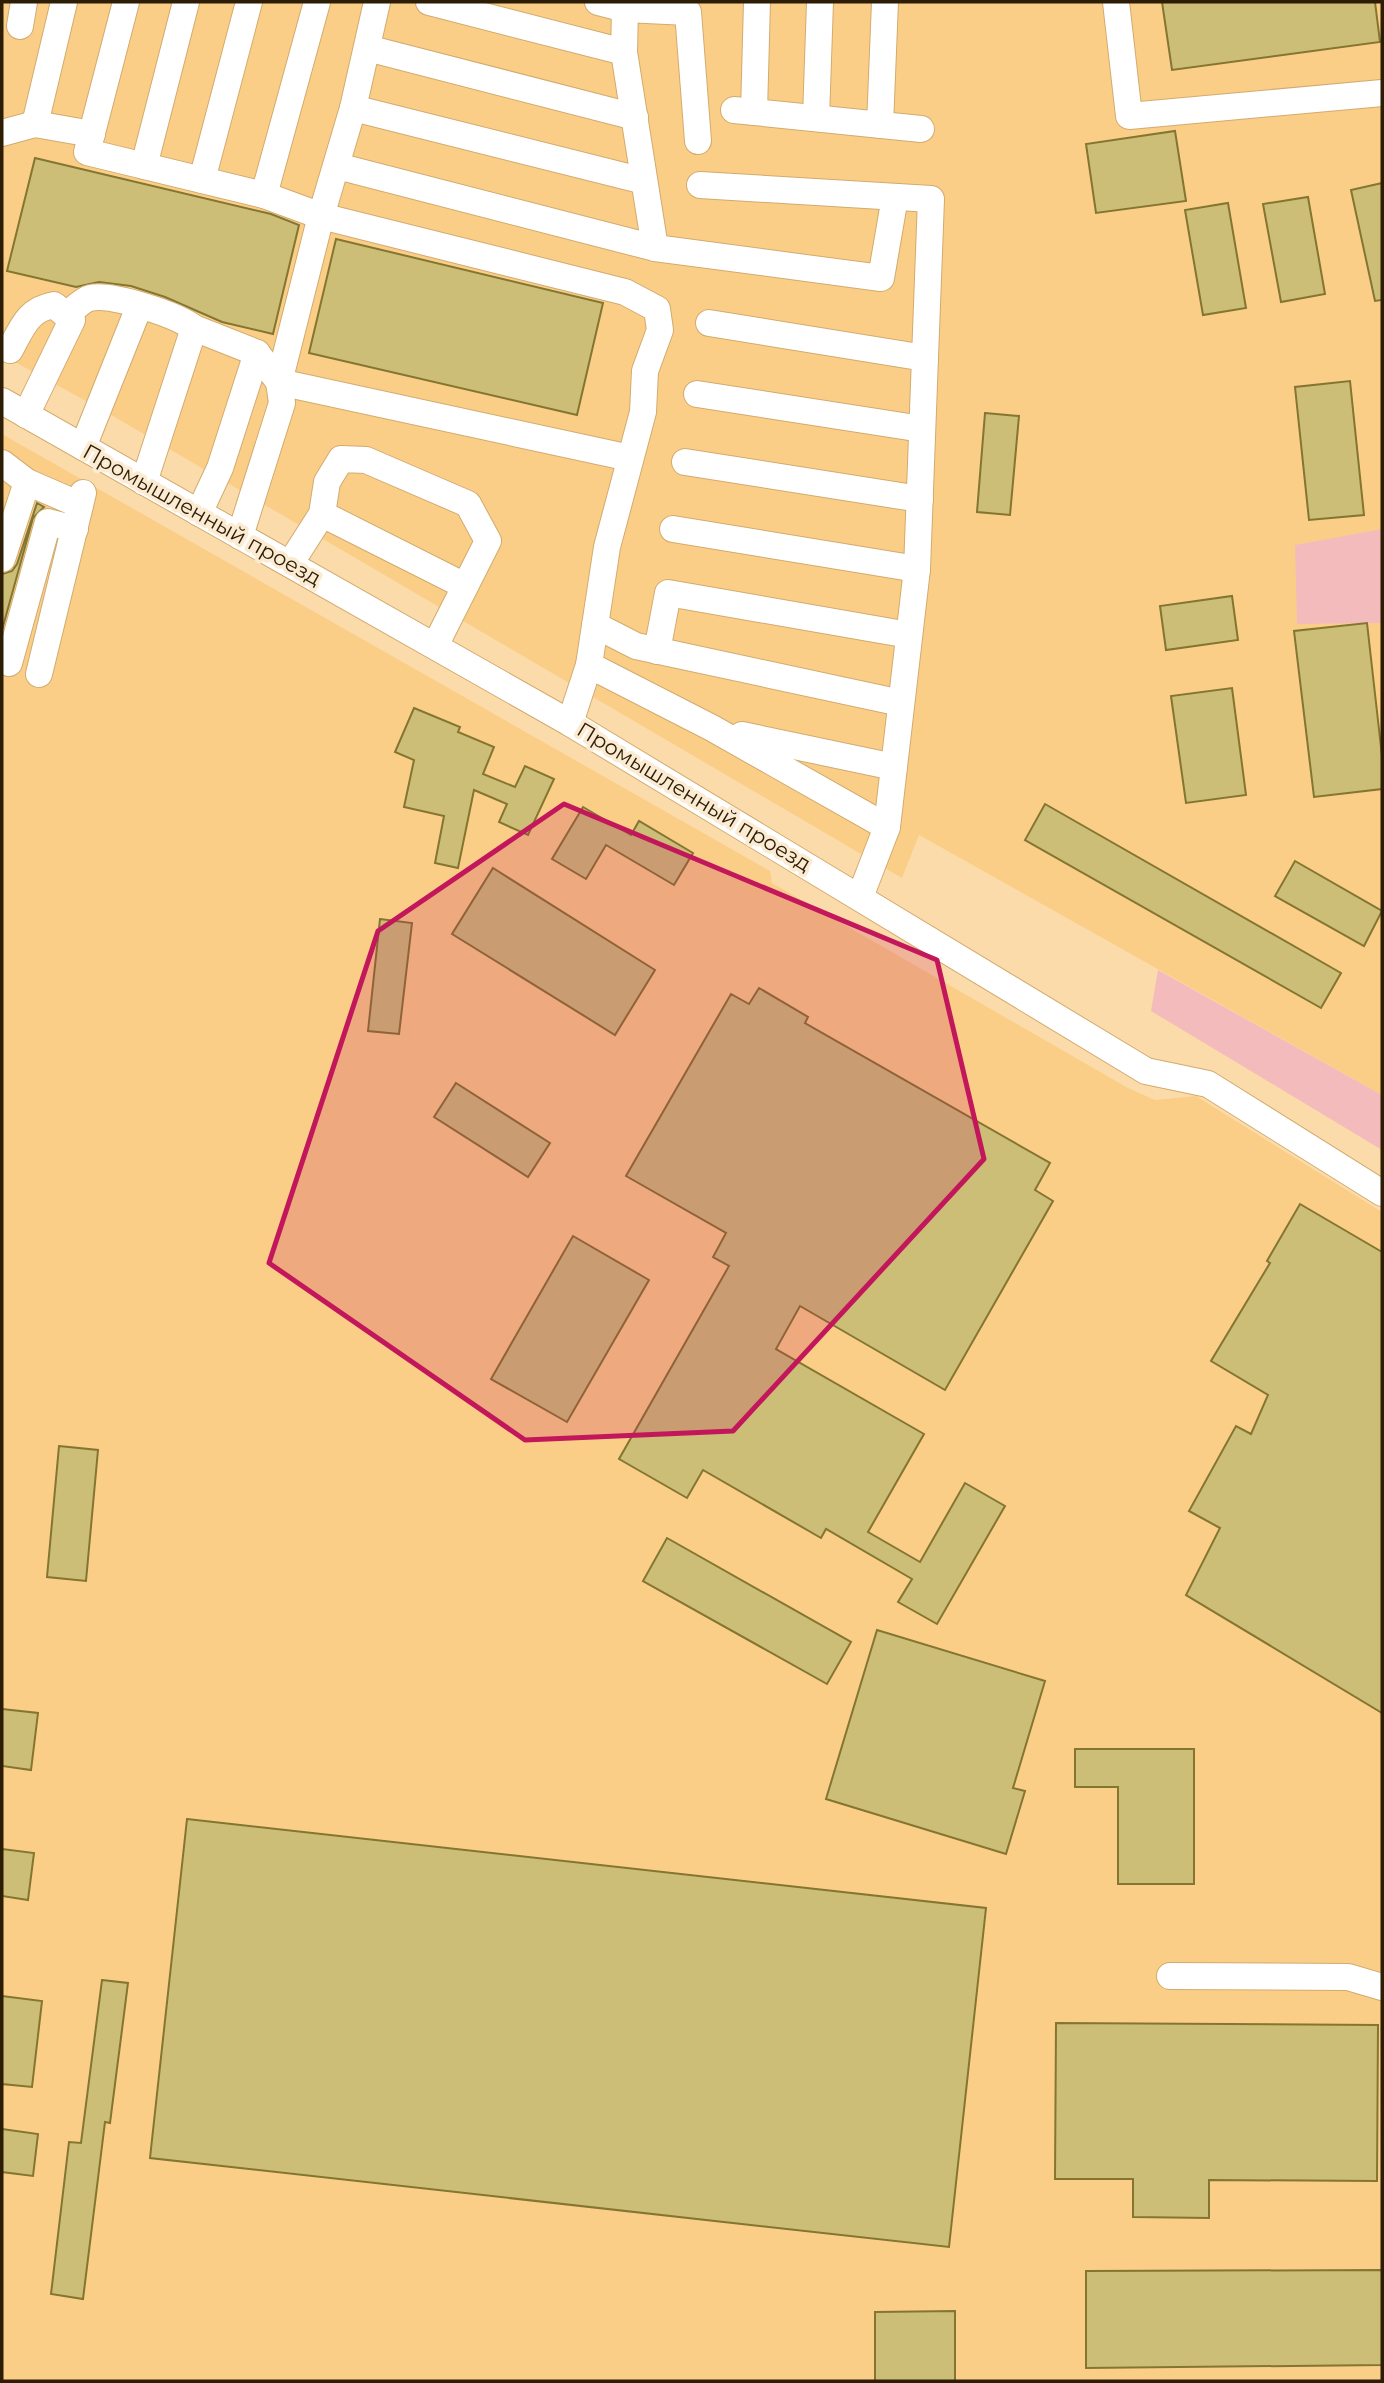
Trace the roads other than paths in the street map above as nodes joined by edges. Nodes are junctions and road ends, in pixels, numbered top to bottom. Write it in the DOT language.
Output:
graph roads {
  1 [pos="64,2"];
  2 [pos="126,2"];
  3 [pos="186,2"];
  4 [pos="250,2"];
  5 [pos="317,2"];
  6 [pos="377,2"];
  7 [pos="429,2"];
  8 [pos="598,2"];
  9 [pos="757,2"];
  10 [pos="820,2"];
  11 [pos="885,2"];
  12 [pos="1116,2"];
  13 [pos="625,9"];
  14 [pos="367,48"];
  15 [pos="624,52"];
  16 [pos="1382,93"];
  17 [pos="353,108"];
  18 [pos="635,117"];
  19 [pos="816,118"];
  20 [pos="35,124"];
  21 [pos="880,125"];
  22 [pos="920,129"];
  23 [pos="2,133"];
  24 [pos="92,134"];
  25 [pos="698,141"];
  26 [pos="144,166"];
  27 [pos="337,166"];
  28 [pos="202,180"];
  29 [pos="644,181"];
  30 [pos="699,185"];
  31 [pos="264,195"];
  32 [pos="895,197"];
  33 [pos="321,216"];
  34 [pos="654,248"];
  35 [pos="139,307"];
  36 [pos="68,314"];
  37 [pos="709,323"];
  38 [pos="194,328"];
  39 [pos="10,350"];
  40 [pos="257,354"];
  41 [pos="925,358"];
  42 [pos="279,382"];
  43 [pos="697,394"];
  44 [pos="2,401"];
  45 [pos="26,415"];
  46 [pos="922,429"];
  47 [pos="83,447"];
  48 [pos="631,458"];
  49 [pos="685,462"];
  50 [pos="2,463"];
  51 [pos="27,482"];
  52 [pos="144,482"];
  53 [pos="919,499"];
  54 [pos="79,509"];
  55 [pos="199,513"];
  56 [pos="322,514"];
  57 [pos="673,529"];
  58 [pos="240,536"];
  59 [pos="2,559"];
  60 [pos="290,564"];
  61 [pos="917,569"];
  62 [pos="465,586"];
  63 [pos="595,625"];
  64 [pos="909,635"];
  65 [pos="435,646"];
  66 [pos="646,649"];
  67 [pos="9,663"];
  68 [pos="589,665"];
  69 [pos="39,674"];
  70 [pos="619,680"];
  71 [pos="901,703"];
  72 [pos="570,723"];
  73 [pos="712,729"];
  74 [pos="894,767"];
  75 [pos="887,827"];
  76 [pos="860,897"];
  77 [pos="1382,1194"];
  78 [pos="1170,1976"];
  79 [pos="1382,1987"];
  1 -- 20 [label="street"];
  2 -- 24 [label="street"];
  3 -- 26 [label="street"];
  4 -- 28 [label="street"];
  5 -- 31 [label="street"];
  6 -- 14 [label="street"];
  7 -- 15 [label="street"];
  8 -- 13 [label="street"];
  9 -- 19 [label="street"];
  10 -- 19 [label="street"];
  11 -- 21 [label="street"];
  12 -- 16 [label="street"];
  13 -- 15 [label="street"];
  13 -- 25 [label="street"];
  14 -- 17 [label="street"];
  14 -- 18 [label="street"];
  15 -- 18 [label="street"];
  17 -- 27 [label="street"];
  17 -- 29 [label="street"];
  18 -- 29 [label="street"];
  19 -- 21 [label="street"];
  20 -- 23 [label="street"];
  20 -- 24 [label="street"];
  21 -- 22 [label="street"];
  24 -- 26 [label="street"];
  26 -- 28 [label="street"];
  27 -- 33 [label="street"];
  27 -- 34 [label="street"];
  28 -- 31 [label="street"];
  29 -- 34 [label="street"];
  30 -- 32 [label="street"];
  31 -- 33 [label="street"];
  32 -- 34 [label="street"];
  32 -- 41 [label="street"];
  33 -- 42 [label="street"];
  33 -- 48 [label="street"];
  35 -- 36 [label="street"];
  35 -- 38 [label="street"];
  35 -- 47 [label="street"];
  36 -- 39 [label="street"];
  36 -- 45 [label="street"];
  37 -- 41 [label="street"];
  38 -- 40 [label="street"];
  38 -- 52 [label="street"];
  40 -- 42 [label="street"];
  40 -- 55 [label="street"];
  41 -- 46 [label="street"];
  42 -- 48 [label="street"];
  42 -- 58 [label="street"];
  43 -- 46 [label="street"];
  44 -- 45 [label="street, Промышленный проезд"];
  45 -- 47 [label="street, Промышленный проезд"];
  46 -- 53 [label="street"];
  47 -- 52 [label="street, Промышленный проезд"];
  48 -- 63 [label="street"];
  49 -- 53 [label="street"];
  50 -- 51 [label="street"];
  51 -- 54 [label="street"];
  51 -- 59 [label="street"];
  52 -- 55 [label="street, Промышленный проезд"];
  53 -- 61 [label="street"];
  54 -- 67 [label="street"];
  54 -- 69 [label="street"];
  55 -- 58 [label="street, Промышленный проезд"];
  56 -- 60 [label="street"];
  56 -- 62 [label="street"];
  56 -- 62 [label="street"];
  57 -- 61 [label="street"];
  58 -- 60 [label="street, Промышленный проезд"];
  60 -- 65 [label="street, Промышленный проезд"];
  61 -- 64 [label="street"];
  62 -- 65 [label="street"];
  63 -- 66 [label="street"];
  63 -- 68 [label="street"];
  64 -- 66 [label="street"];
  64 -- 71 [label="street"];
  65 -- 72 [label="street, Промышленный проезд"];
  66 -- 70 [label="street"];
  66 -- 71 [label="street"];
  68 -- 70 [label="street"];
  68 -- 72 [label="street"];
  70 -- 73 [label="street"];
  71 -- 74 [label="street"];
  72 -- 76 [label="street, Промышленный проезд"];
  73 -- 74 [label="street"];
  73 -- 75 [label="street"];
  74 -- 75 [label="street"];
  75 -- 76 [label="street"];
  76 -- 77 [label="street, Промышленный проезд"];
  78 -- 79 [label="street"];
}
